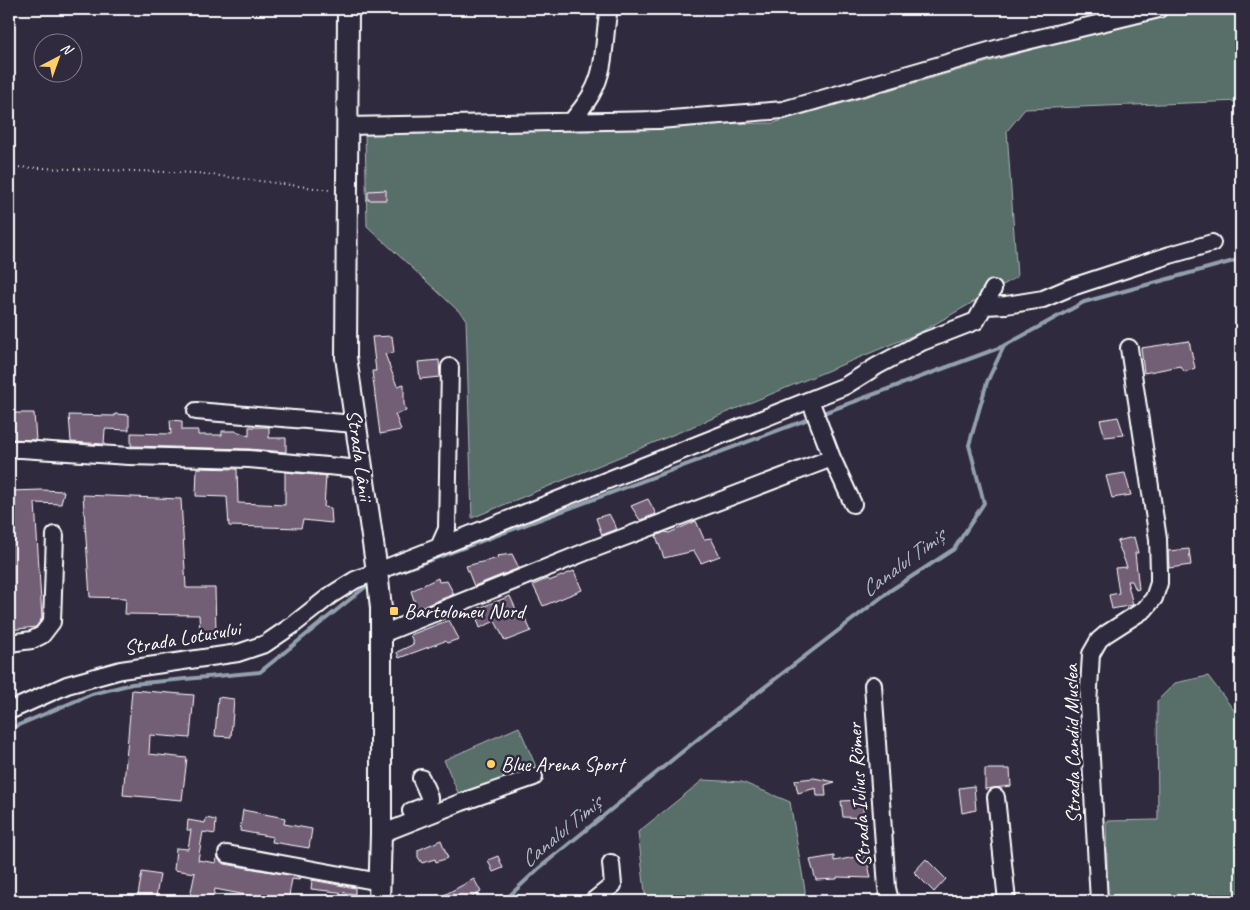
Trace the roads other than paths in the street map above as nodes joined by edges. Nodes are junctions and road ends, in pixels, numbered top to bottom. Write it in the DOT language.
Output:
graph roads {
  1 [pos="348,9"];
  2 [pos="609,9"];
  3 [pos="1159,9"];
  4 [pos="1131,12"];
  5 [pos="571,122"];
  6 [pos="347,126"];
  7 [pos="1212,243"];
  8 [pos="993,288"];
  9 [pos="984,306"];
  10 [pos="1129,348"];
  11 [pos="450,367"];
  12 [pos="810,400"];
  13 [pos="196,411"];
  14 [pos="355,424"];
  15 [pos="9,450"];
  16 [pos="832,458"];
  17 [pos="361,469"];
  18 [pos="853,504"];
  19 [pos="55,536"];
  20 [pos="439,547"];
  21 [pos="378,571"];
  22 [pos="382,634"];
  23 [pos="9,643"];
  24 [pos="873,684"];
  25 [pos="9,711"];
  26 [pos="534,777"];
  27 [pos="421,778"];
  28 [pos="996,797"];
  29 [pos="380,828"];
  30 [pos="227,854"];
  31 [pos="611,863"];
  32 [pos="379,891"];
  33 [pos="593,901"];
  34 [pos="890,901"];
  35 [pos="1007,901"];
  36 [pos="1099,901"];
  1 -- 6 [label="main road, Strada Lânii"];
  2 -- 5 [label="street"];
  3 -- 4 [label="street"];
  4 -- 5 [label="street"];
  5 -- 6 [label="street"];
  6 -- 14 [label="main road, Strada Lânii"];
  7 -- 9 [label="street"];
  8 -- 9 [label="street, Strada Lotusului"];
  9 -- 12 [label="street, Strada Lotusului"];
  10 -- 36 [label="street, Strada Candid Muslea"];
  11 -- 20 [label="street"];
  12 -- 16 [label="street"];
  12 -- 20 [label="street, Strada Lotusului"];
  13 -- 14 [label="street"];
  14 -- 17 [label="main road, Strada Lânii"];
  15 -- 17 [label="street"];
  16 -- 18 [label="street"];
  16 -- 22 [label="street"];
  17 -- 21 [label="main road, Strada Lânii"];
  19 -- 23 [label="street"];
  20 -- 21 [label="street, Strada Lotusului"];
  21 -- 22 [label="main road, Strada Lânii"];
  21 -- 25 [label="street, Strada Lotusului"];
  22 -- 29 [label="main road, Strada Lânii"];
  24 -- 34 [label="street, Strada Iulius Römer"];
  26 -- 29 [label="street"];
  27 -- 29 [label="street"];
  28 -- 35 [label="street"];
  29 -- 32 [label="main road, Strada Lânii"];
  30 -- 32 [label="street"];
  31 -- 33 [label="street"];
}
